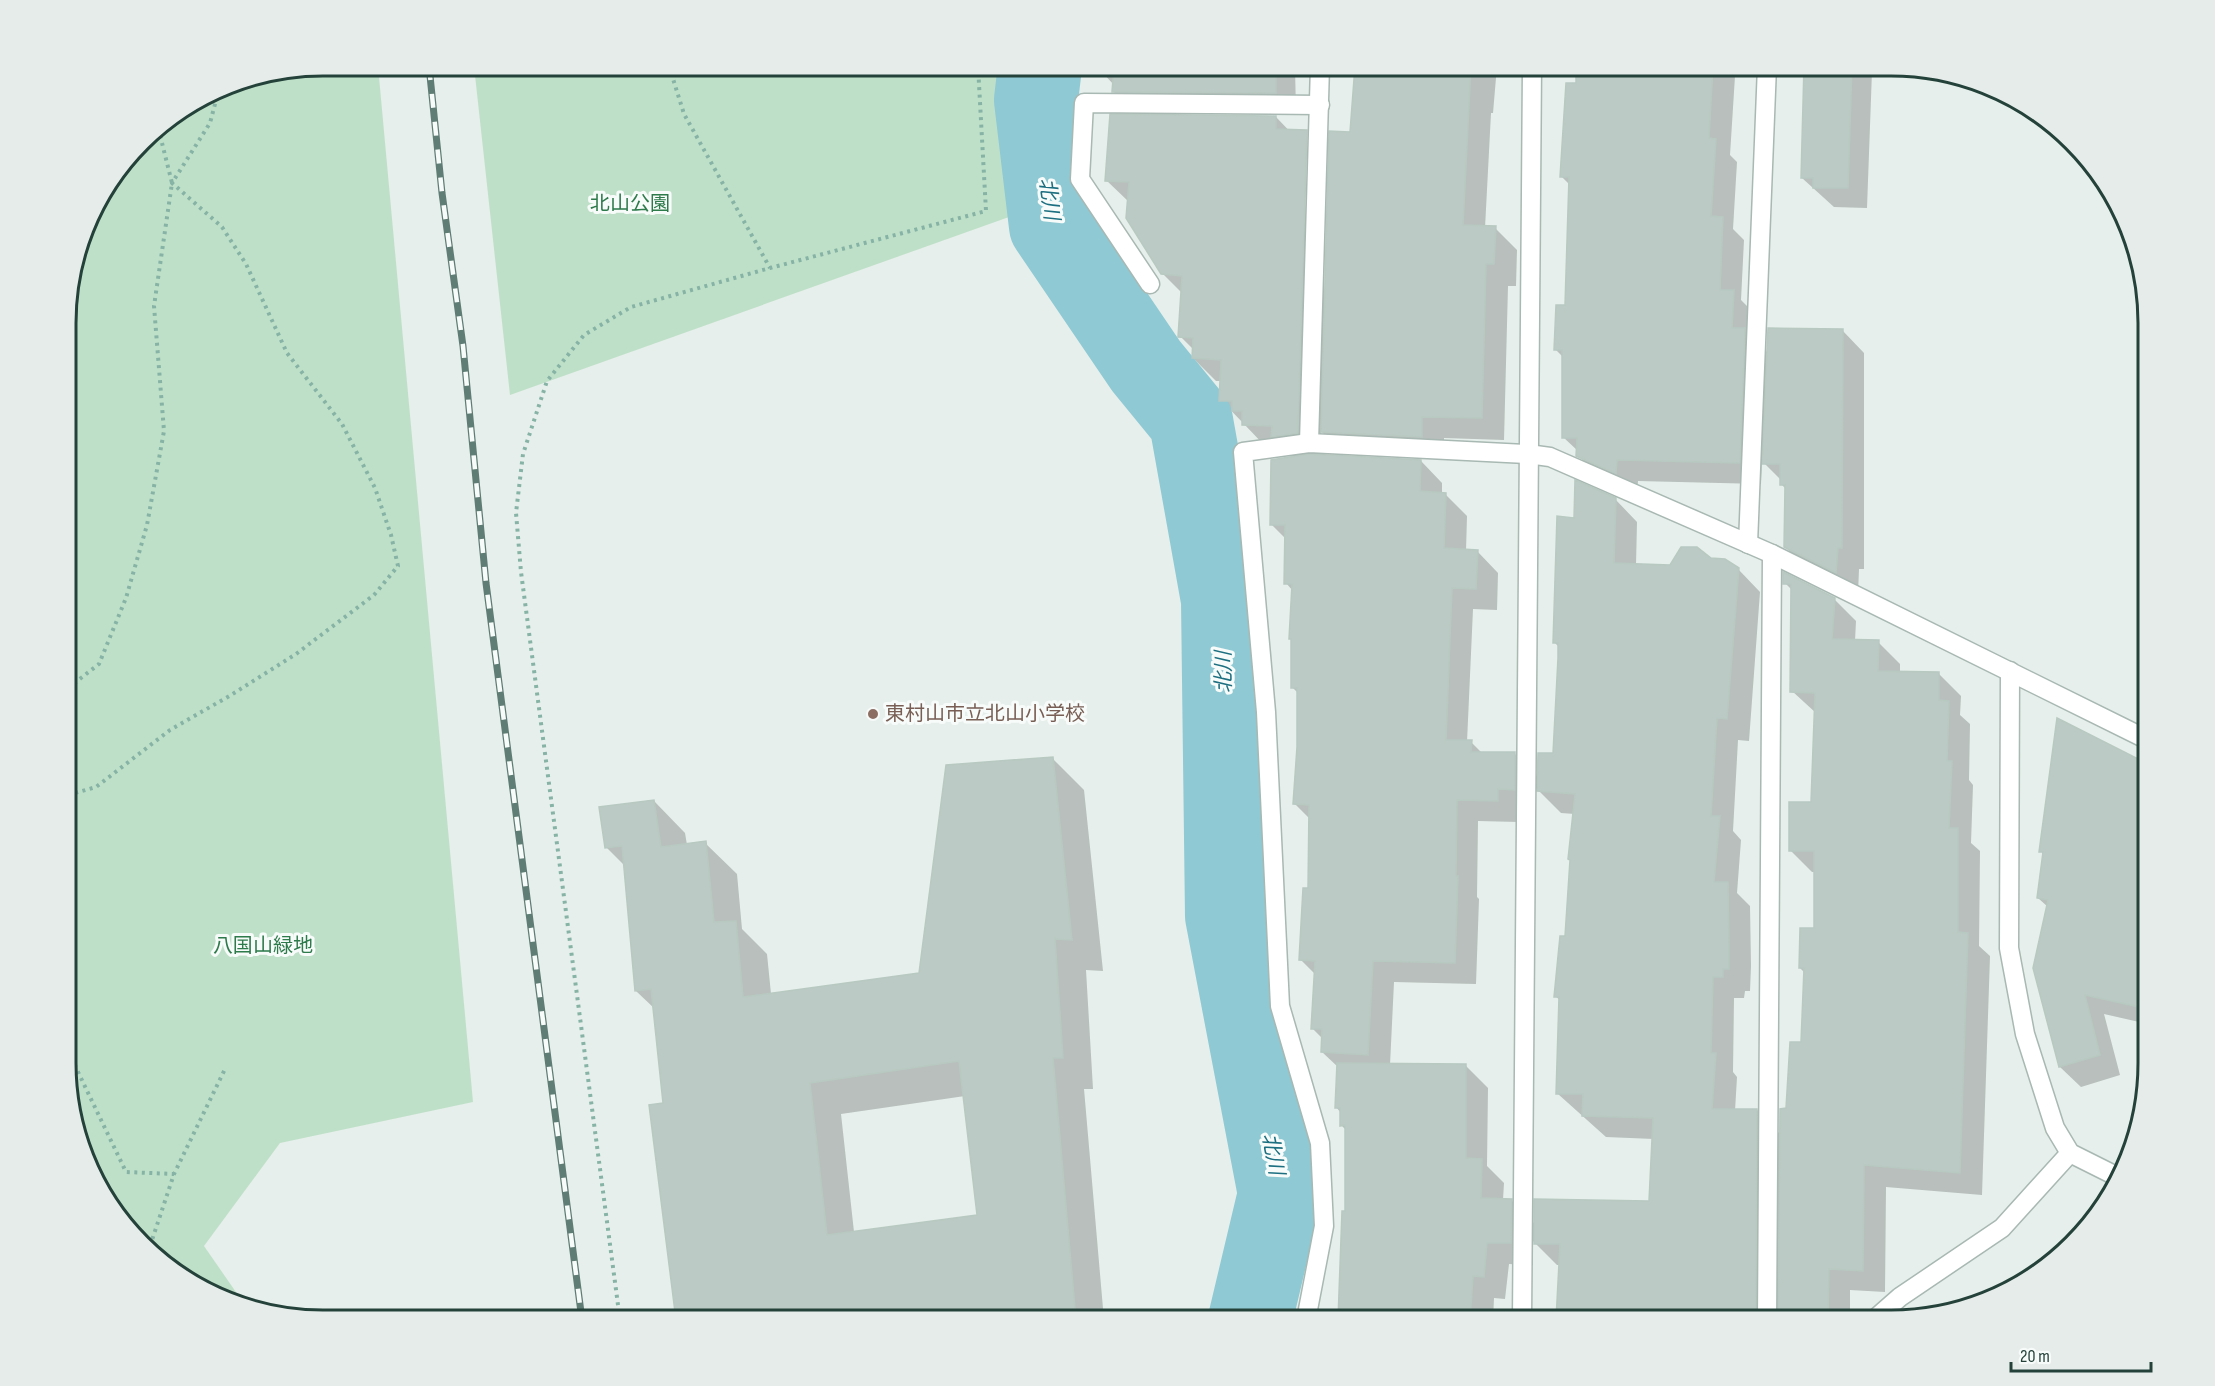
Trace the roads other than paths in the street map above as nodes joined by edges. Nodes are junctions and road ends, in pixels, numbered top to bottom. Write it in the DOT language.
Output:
graph roads {
  1 [pos="1320,76"];
  2 [pos="1532,76"];
  3 [pos="1767,76"];
  4 [pos="1320,105"];
  5 [pos="1150,284"];
  6 [pos="1309,443"];
  7 [pos="1528,454"];
  8 [pos="1748,544"];
  9 [pos="1772,554"];
  10 [pos="2010,671"];
  11 [pos="2138,735"];
  12 [pos="2070,1153"];
  13 [pos="2112,1174"];
  14 [pos="1308,1310"];
  15 [pos="1522,1310"];
  16 [pos="1767,1310"];
  17 [pos="1886,1310"];
  1 -- 4 [label="street"];
  2 -- 7 [label="street"];
  3 -- 8 [label="street"];
  4 -- 5 [label="street"];
  4 -- 6 [label="street"];
  6 -- 7 [label="street"];
  6 -- 14 [label="street"];
  7 -- 8 [label="street"];
  7 -- 15 [label="street"];
  8 -- 9 [label="street"];
  9 -- 10 [label="street"];
  9 -- 16 [label="street"];
  10 -- 11 [label="street"];
  10 -- 12 [label="street"];
  12 -- 13 [label="street"];
  12 -- 17 [label="street"];
}
